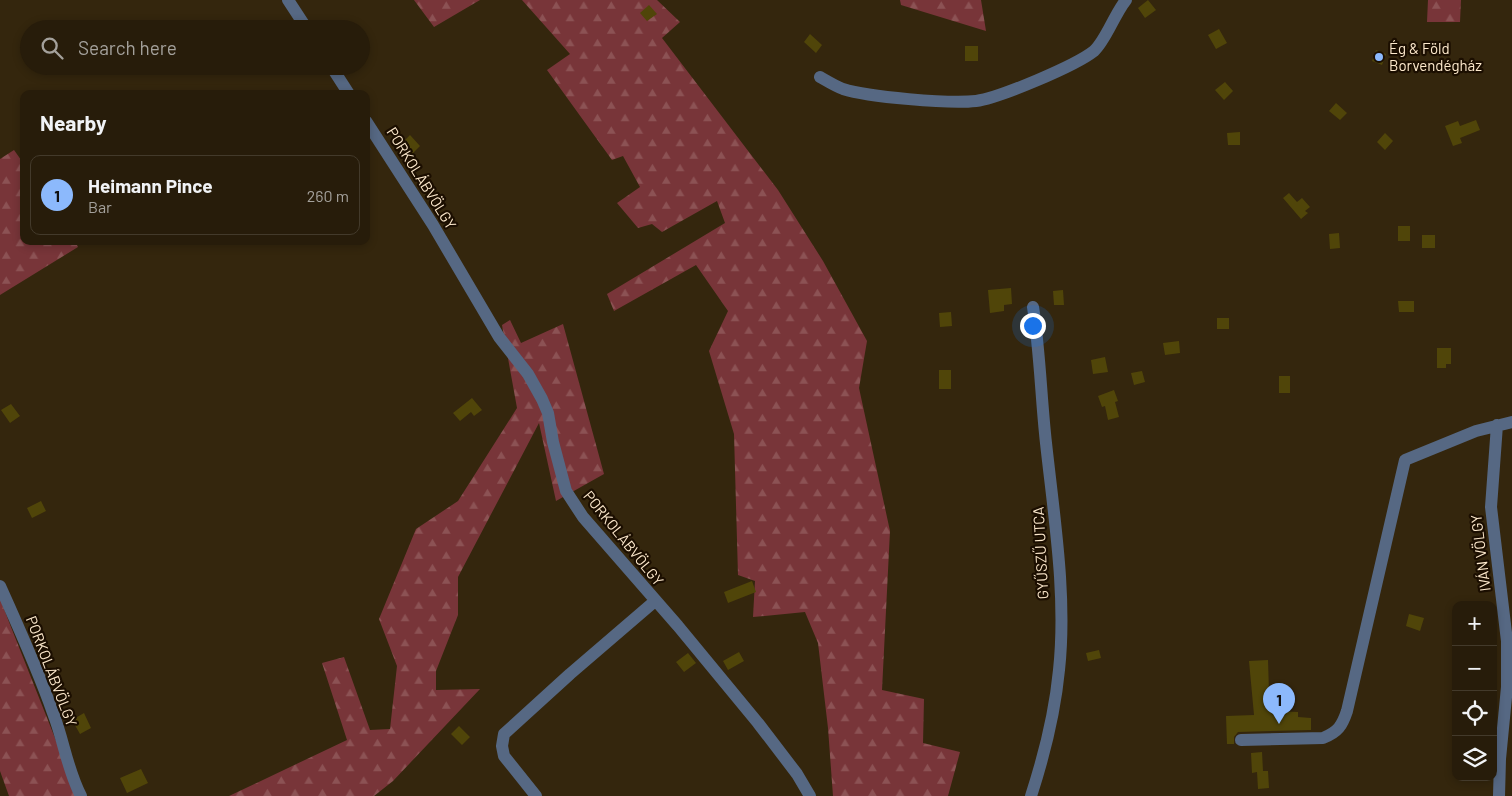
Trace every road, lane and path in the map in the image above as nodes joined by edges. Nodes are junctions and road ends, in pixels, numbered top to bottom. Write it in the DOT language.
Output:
graph roads {
  1 [pos="288,0"];
  2 [pos="1126,0"];
  3 [pos="301,20"];
  4 [pos="337,75"];
  5 [pos="820,77"];
  6 [pos="346,90"];
  7 [pos="370,127"];
  8 [pos="1033,307"];
  9 [pos="1512,422"];
  10 [pos="1497,425"];
  11 [pos="0,586"];
  12 [pos="655,601"];
  13 [pos="1241,740"];
  14 [pos="81,796"];
  15 [pos="536,796"];
  16 [pos="810,796"];
  17 [pos="1031,796"];
  18 [pos="1499,796"];
  1 -- 3 [label="street"];
  2 -- 5 [label="street"];
  4 -- 6 [label="street"];
  7 -- 12 [label="street, PORKOLÁBVÖLGY"];
  8 -- 17 [label="street, GYŰSZŰ UTCA"];
  9 -- 10 [label="street"];
  10 -- 13 [label="street"];
  10 -- 18 [label="street, IVÁN VÖLGY"];
  11 -- 14 [label="street, PORKOLÁBVÖLGY"];
  12 -- 15 [label="street"];
  12 -- 16 [label="street, PORKOLÁBVÖLGY"];
}
